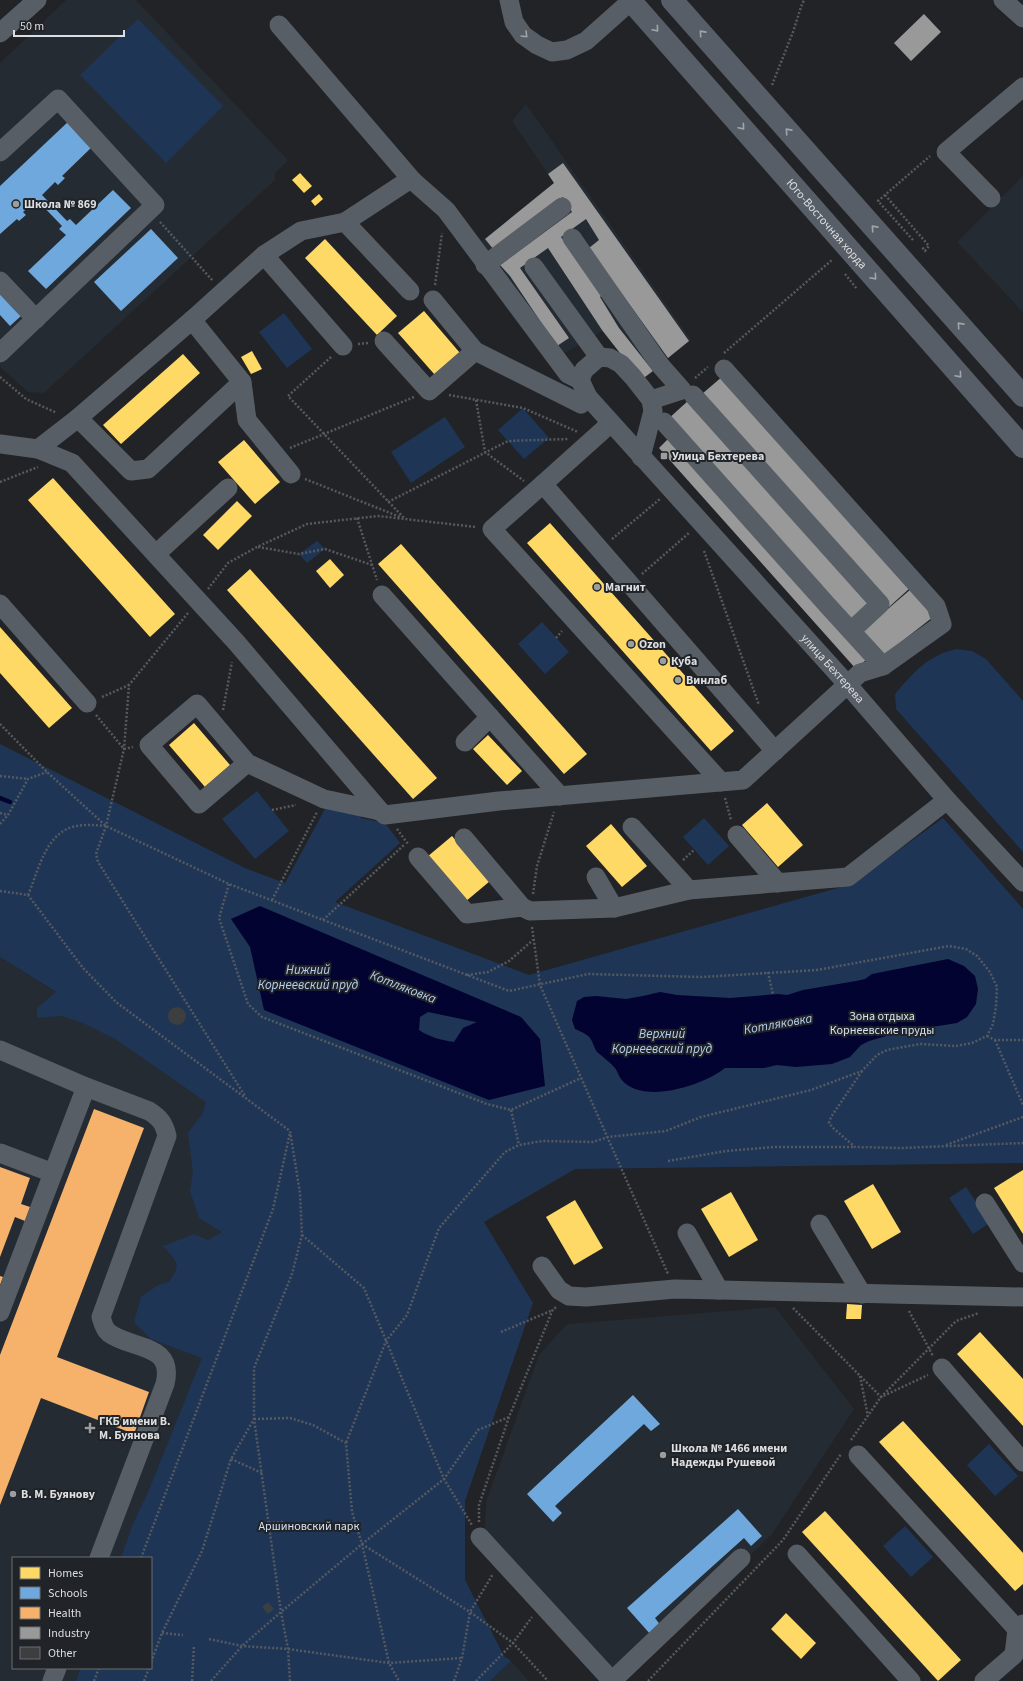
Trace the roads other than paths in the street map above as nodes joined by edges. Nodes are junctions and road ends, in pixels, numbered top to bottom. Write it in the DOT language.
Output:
graph roads {
  1 [pos="37,0"];
  2 [pos="509,0"];
  3 [pos="672,0"];
  4 [pos="1004,0"];
  5 [pos="631,1"];
  6 [pos="1023,18"];
  7 [pos="279,25"];
  8 [pos="0,33"];
  9 [pos="1023,87"];
  10 [pos="0,152"];
  11 [pos="412,180"];
  12 [pos="991,198"];
  13 [pos="562,207"];
  14 [pos="346,222"];
  15 [pos="572,238"];
  16 [pos="264,255"];
  17 [pos="485,265"];
  18 [pos="534,267"];
  19 [pos="0,281"];
  20 [pos="410,291"];
  21 [pos="433,300"];
  22 [pos="36,319"];
  23 [pos="192,320"];
  24 [pos="384,341"];
  25 [pos="342,346"];
  26 [pos="475,351"];
  27 [pos="0,353"];
  28 [pos="599,357"];
  29 [pos="720,362"];
  30 [pos="242,382"];
  31 [pos="584,389"];
  32 [pos="688,393"];
  33 [pos="1023,396"];
  34 [pos="651,400"];
  35 [pos="76,419"];
  36 [pos="664,422"];
  37 [pos="612,423"];
  38 [pos="0,444"];
  39 [pos="1023,447"];
  40 [pos="38,449"];
  41 [pos="641,457"];
  42 [pos="291,474"];
  43 [pos="539,487"];
  44 [pos="228,488"];
  45 [pos="156,554"];
  46 [pos="382,595"];
  47 [pos="0,604"];
  48 [pos="850,631"];
  49 [pos="883,666"];
  50 [pos="847,684"];
  51 [pos="87,703"];
  52 [pos="490,717"];
  53 [pos="464,742"];
  54 [pos="775,751"];
  55 [pos="247,763"];
  56 [pos="721,782"];
  57 [pos="560,796"];
  58 [pos="947,800"];
  59 [pos="383,813"];
  60 [pos="632,827"];
  61 [pos="733,827"];
  62 [pos="464,838"];
  63 [pos="413,850"];
  64 [pos="596,877"];
  65 [pos="1023,882"];
  66 [pos="778,883"];
  67 [pos="689,890"];
  68 [pos="614,908"];
  69 [pos="526,909"];
  70 [pos="0,1050"];
  71 [pos="86,1087"];
  72 [pos="0,1153"];
  73 [pos="53,1173"];
  74 [pos="985,1203"];
  75 [pos="820,1224"];
  76 [pos="687,1233"];
  77 [pos="1023,1263"];
  78 [pos="542,1266"];
  79 [pos="719,1290"];
  80 [pos="862,1294"];
  81 [pos="1023,1297"];
  82 [pos="0,1312"];
  83 [pos="942,1368"];
  84 [pos="850,1449"];
  85 [pos="1023,1462"];
  86 [pos="480,1537"];
  87 [pos="797,1554"];
  88 [pos="99,1557"];
  89 [pos="741,1558"];
  90 [pos="1020,1626"];
  91 [pos="1018,1660"];
  92 [pos="57,1669"];
  93 [pos="52,1681"];
  94 [pos="612,1681"];
  95 [pos="911,1681"];
  96 [pos="984,1681"];
  1 -- 8 [label="street"];
  2 -- 5 [label="street, one-way"];
  33 -- 3 [label="main road, one-way"];
  4 -- 6 [label="street"];
  5 -- 39 [label="main road, Юго-Восточная хорда, one-way"];
  7 -- 11 [label="street, улица Бехтерева"];
  9 -- 12 [label="street"];
  10 -- 22 [label="street"];
  11 -- 14 [label="street"];
  11 -- 17 [label="street, улица Бехтерева"];
  13 -- 17 [label="street"];
  14 -- 16 [label="street"];
  14 -- 20 [label="street"];
  15 -- 32 [label="street"];
  16 -- 23 [label="street"];
  16 -- 25 [label="street"];
  17 -- 31 [label="street, улица Бехтерева"];
  18 -- 28 [label="street"];
  19 -- 22 [label="street"];
  21 -- 26 [label="street"];
  22 -- 27 [label="street"];
  23 -- 30 [label="street"];
  23 -- 35 [label="street"];
  24 -- 26 [label="street"];
  26 -- 31 [label="street"];
  28 -- 31 [label="street"];
  28 -- 34 [label="street"];
  29 -- 49 [label="street"];
  30 -- 35 [label="street"];
  30 -- 42 [label="street"];
  31 -- 37 [label="street, улица Бехтерева"];
  32 -- 34 [label="street"];
  32 -- 48 [label="street"];
  34 -- 41 [label="street"];
  35 -- 40 [label="street"];
  36 -- 48 [label="street"];
  37 -- 41 [label="street, улица Бехтерева"];
  37 -- 43 [label="street"];
  38 -- 40 [label="street"];
  40 -- 45 [label="street"];
  41 -- 50 [label="street, улица Бехтерева"];
  43 -- 54 [label="street"];
  43 -- 56 [label="street"];
  44 -- 45 [label="street"];
  45 -- 59 [label="street"];
  46 -- 52 [label="street"];
  47 -- 51 [label="street"];
  48 -- 49 [label="street"];
  49 -- 50 [label="street"];
  50 -- 54 [label="street"];
  50 -- 58 [label="street, улица Бехтерева"];
  52 -- 53 [label="street"];
  52 -- 57 [label="street"];
  54 -- 56 [label="street"];
  55 -- 55 [label="street"];
  55 -- 59 [label="street"];
  56 -- 57 [label="street"];
  57 -- 59 [label="street"];
  58 -- 65 [label="street, улица Бехтерева"];
  58 -- 66 [label="street"];
  60 -- 67 [label="street"];
  61 -- 66 [label="street"];
  62 -- 69 [label="street"];
  63 -- 69 [label="street"];
  64 -- 68 [label="street"];
  66 -- 67 [label="street"];
  67 -- 68 [label="street"];
  68 -- 69 [label="street"];
  70 -- 71 [label="street"];
  71 -- 73 [label="street"];
  71 -- 88 [label="street"];
  72 -- 73 [label="street"];
  73 -- 82 [label="street"];
  74 -- 77 [label="street"];
  75 -- 80 [label="street"];
  76 -- 79 [label="street"];
  78 -- 79 [label="street"];
  79 -- 80 [label="street"];
  80 -- 81 [label="street"];
  83 -- 85 [label="street"];
  84 -- 90 [label="street"];
  86 -- 94 [label="street"];
  87 -- 95 [label="street"];
  89 -- 94 [label="street"];
  90 -- 91 [label="street"];
  91 -- 96 [label="street"];
  92 -- 93 [label="street"];
}
